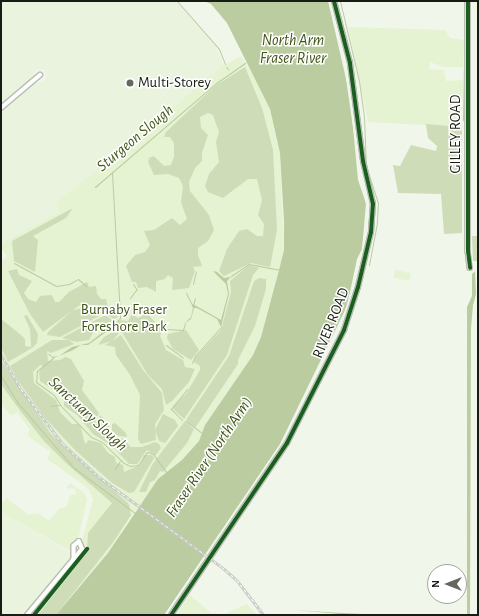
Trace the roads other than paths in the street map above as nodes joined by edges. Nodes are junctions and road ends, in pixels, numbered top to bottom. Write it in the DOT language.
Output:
graph roads {
  1 [pos="334,1"];
  2 [pos="468,1"];
  3 [pos="40,75"];
  4 [pos="1,108"];
  5 [pos="470,268"];
  6 [pos="74,559"];
  7 [pos="26,615"];
  8 [pos="171,615"];
  1 -- 8 [label="street, RIVER ROAD"];
  2 -- 5 [label="street, GILLEY ROAD"];
  3 -- 4 [label="street"];
  6 -- 7 [label="street"];
}
